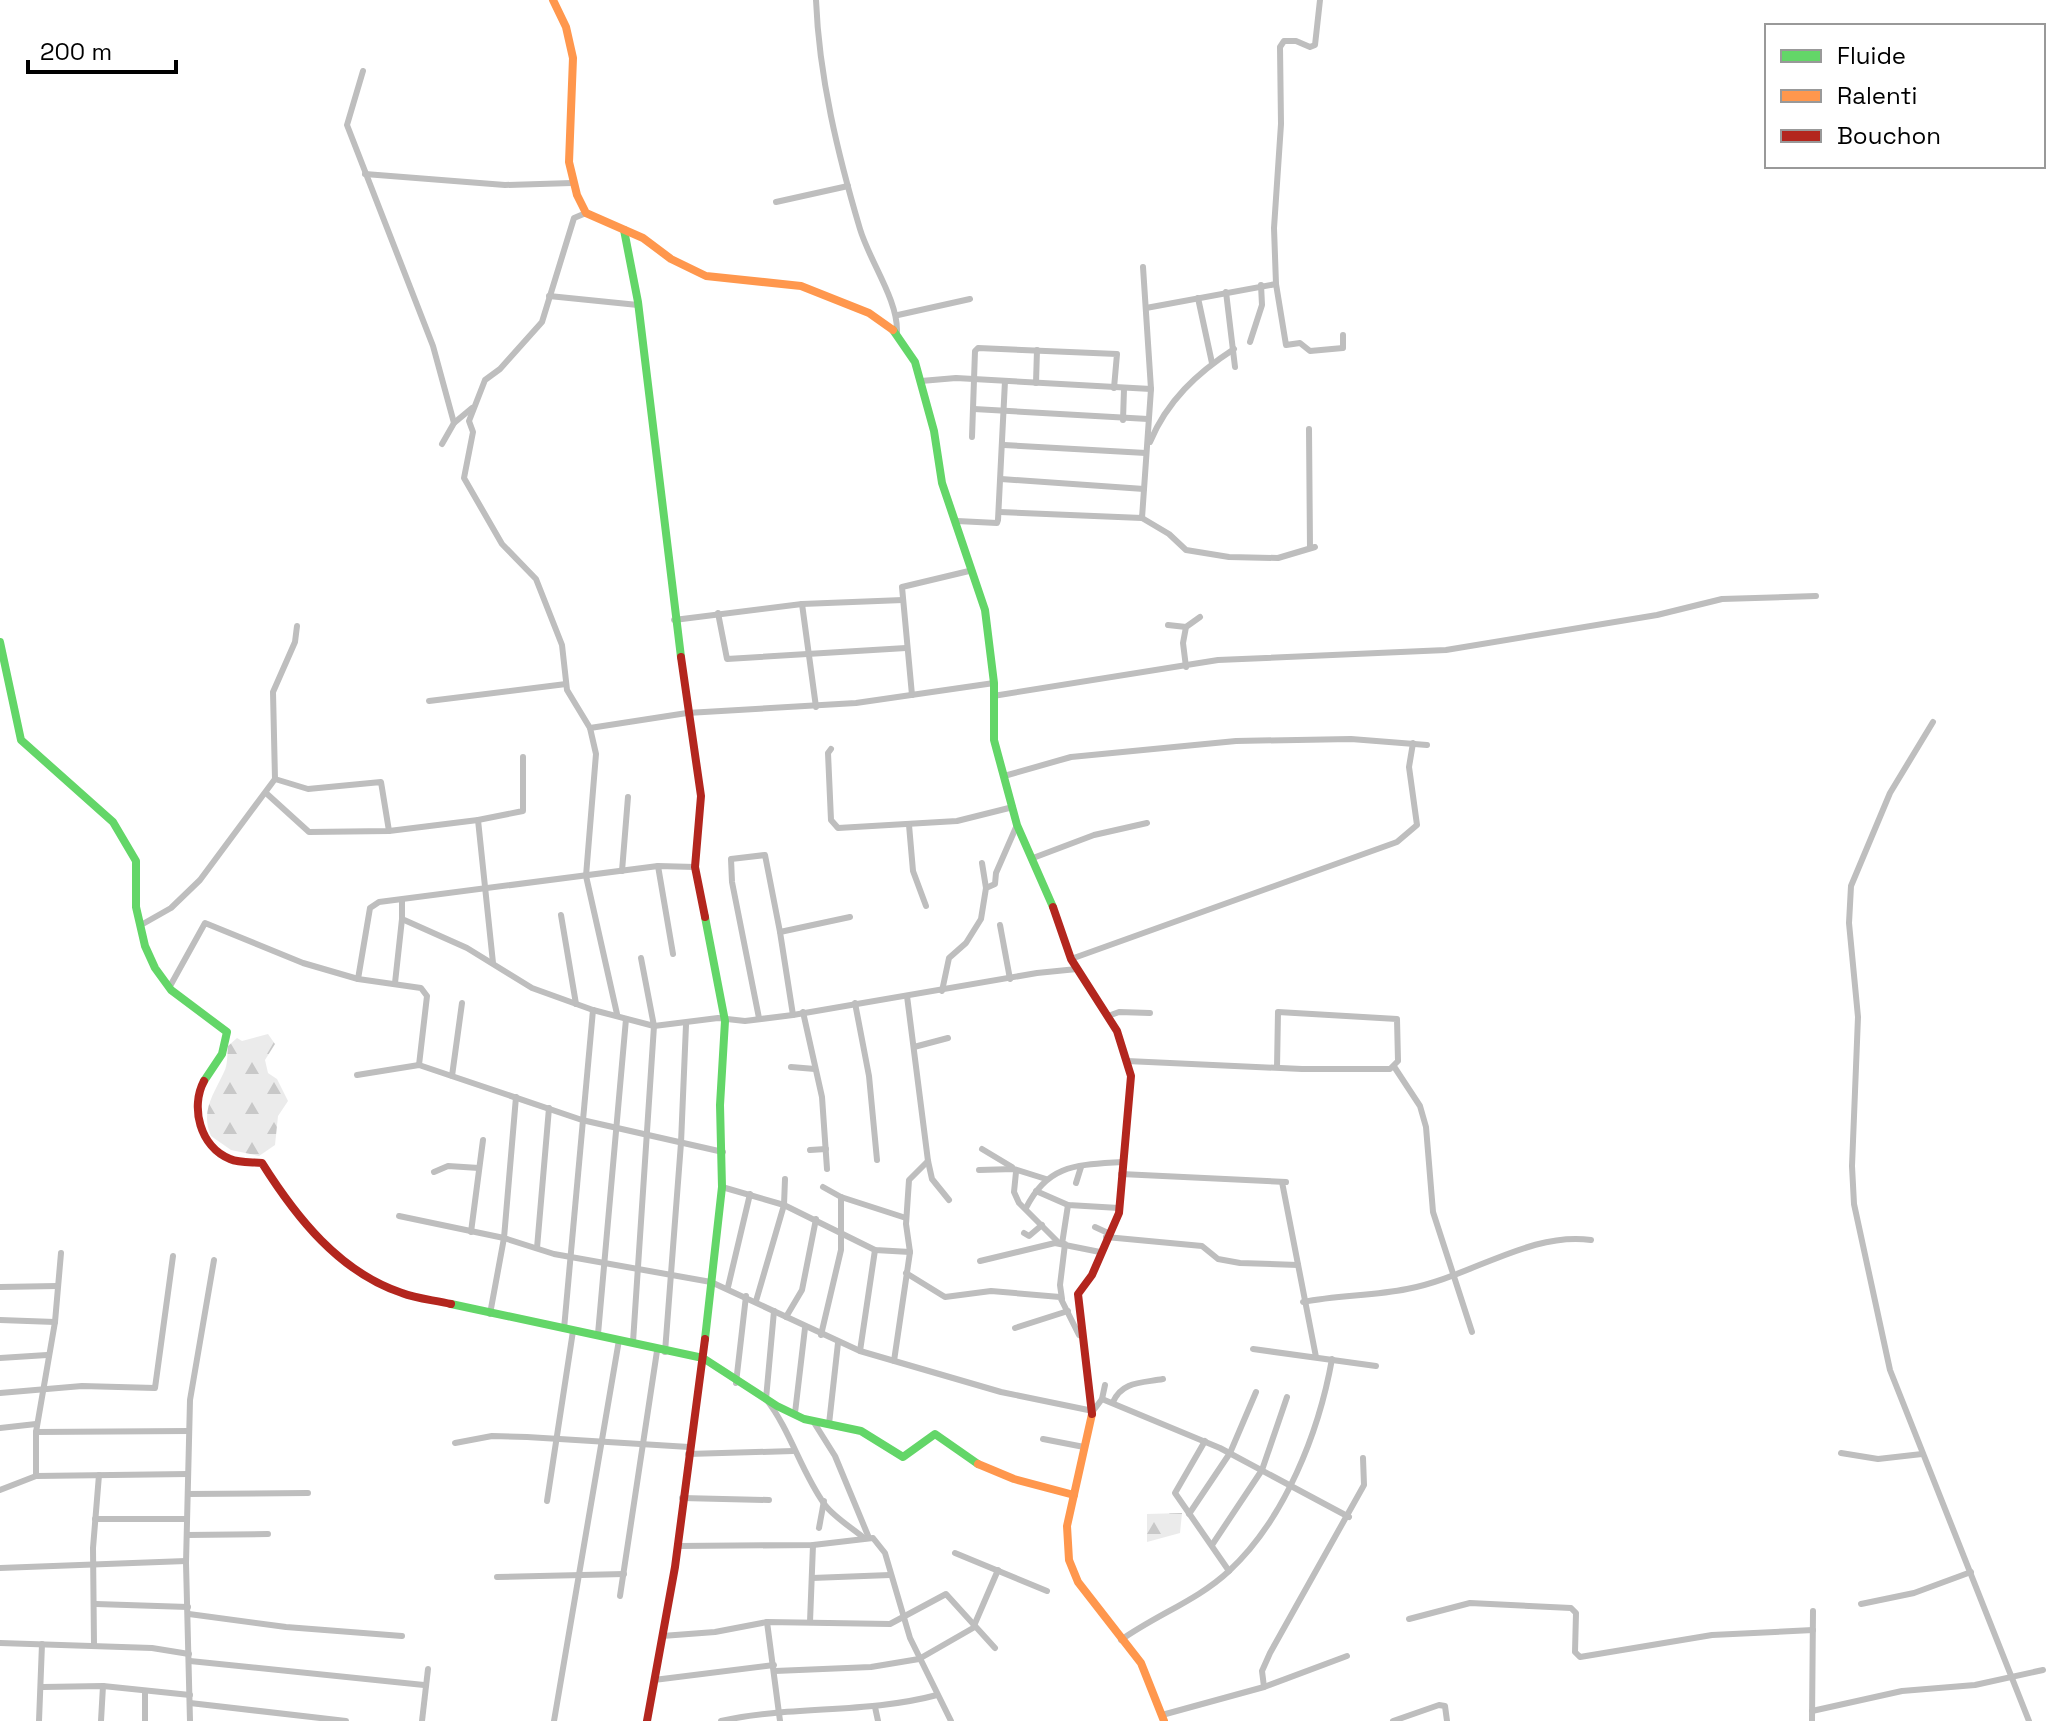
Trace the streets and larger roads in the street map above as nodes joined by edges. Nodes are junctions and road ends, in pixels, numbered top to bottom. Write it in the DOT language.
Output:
graph roads {
  1 [pos="553,0"];
  2 [pos="816,0"];
  3 [pos="1320,0"];
  4 [pos="363,71"];
  5 [pos="365,174"];
  6 [pos="572,183"];
  7 [pos="848,186"];
  8 [pos="776,202"];
  9 [pos="586,213"];
  10 [pos="624,230"];
  11 [pos="1143,267"];
  12 [pos="1276,284"];
  13 [pos="1261,285"];
  14 [pos="1226,292"];
  15 [pos="549,296"];
  16 [pos="1198,298"];
  17 [pos="970,299"];
  18 [pos="638,305"];
  19 [pos="1146,308"];
  20 [pos="898,315"];
  21 [pos="897,332"];
  22 [pos="1343,335"];
  23 [pos="1250,342"];
  24 [pos="1234,349"];
  25 [pos="1037,350"];
  26 [pos="1212,363"];
  27 [pos="1235,367"];
  28 [pos="921,381"];
  29 [pos="977,381"];
  30 [pos="1005,381"];
  31 [pos="1036,383"];
  32 [pos="1114,388"];
  33 [pos="1124,389"];
  34 [pos="1151,389"];
  35 [pos="475,405"];
  36 [pos="974,409"];
  37 [pos="1005,414"];
  38 [pos="1148,419"];
  39 [pos="1123,420"];
  40 [pos="454,423"];
  41 [pos="1309,429"];
  42 [pos="972,437"];
  43 [pos="442,444"];
  44 [pos="1004,445"];
  45 [pos="1147,451"];
  46 [pos="1001,479"];
  47 [pos="1144,489"];
  48 [pos="1000,512"];
  49 [pos="1142,518"];
  50 [pos="957,521"];
  51 [pos="969,571"];
  52 [pos="1816,596"];
  53 [pos="903,600"];
  54 [pos="802,604"];
  55 [pos="718,613"];
  56 [pos="1200,617"];
  57 [pos="674,620"];
  58 [pos="1168,625"];
  59 [pos="297,626"];
  60 [pos="1186,627"];
  61 [pos="0,642"];
  62 [pos="906,648"];
  63 [pos="809,654"];
  64 [pos="1186,667"];
  65 [pos="994,683"];
  66 [pos="566,684"];
  67 [pos="912,695"];
  68 [pos="993,696"];
  69 [pos="429,701"];
  70 [pos="816,707"];
  71 [pos="687,713"];
  72 [pos="1933,722"];
  73 [pos="590,728"];
  74 [pos="1413,743"];
  75 [pos="1427,745"];
  76 [pos="831,749"];
  77 [pos="523,757"];
  78 [pos="1004,776"];
  79 [pos="275,779"];
  80 [pos="266,793"];
  81 [pos="628,797"];
  82 [pos="1013,807"];
  83 [pos="478,820"];
  84 [pos="1147,823"];
  85 [pos="909,825"];
  86 [pos="1017,825"];
  87 [pos="389,831"];
  88 [pos="1033,858"];
  89 [pos="982,863"];
  90 [pos="658,866"];
  91 [pos="695,867"];
  92 [pos="622,871"];
  93 [pos="586,876"];
  94 [pos="986,888"];
  95 [pos="483,889"];
  96 [pos="402,900"];
  97 [pos="926,906"];
  98 [pos="561,915"];
  99 [pos="850,917"];
  100 [pos="402,919"];
  101 [pos="141,925"];
  102 [pos="1000,925"];
  103 [pos="780,932"];
  104 [pos="673,954"];
  105 [pos="641,958"];
  106 [pos="1071,959"];
  107 [pos="493,963"];
  108 [pos="1077,969"];
  109 [pos="358,979"];
  110 [pos="1010,979"];
  111 [pos="395,983"];
  112 [pos="169,988"];
  113 [pos="942,991"];
  114 [pos="907,996"];
  115 [pos="462,1003"];
  116 [pos="855,1003"];
  117 [pos="576,1004"];
  118 [pos="593,1010"];
  119 [pos="803,1012"];
  120 [pos="1150,1013"];
  121 [pos="617,1014"];
  122 [pos="793,1015"];
  123 [pos="1108,1016"];
  124 [pos="759,1018"];
  125 [pos="626,1019"];
  126 [pos="725,1021"];
  127 [pos="686,1025"];
  128 [pos="654,1026"];
  129 [pos="948,1038"];
  130 [pos="914,1047"];
  131 [pos="1127,1061"];
  132 [pos="419,1065"];
  133 [pos="791,1067"];
  134 [pos="1277,1068"];
  135 [pos="1395,1068"];
  136 [pos="815,1069"];
  137 [pos="357,1075"];
  138 [pos="452,1076"];
  139 [pos="516,1097"];
  140 [pos="549,1108"];
  141 [pos="582,1120"];
  142 [pos="615,1129"];
  143 [pos="648,1135"];
  144 [pos="483,1140"];
  145 [pos="681,1143"];
  146 [pos="826,1149"];
  147 [pos="982,1149"];
  148 [pos="810,1150"];
  149 [pos="723,1152"];
  150 [pos="877,1160"];
  151 [pos="928,1161"];
  152 [pos="1122,1162"];
  153 [pos="1081,1167"];
  154 [pos="479,1168"];
  155 [pos="827,1169"];
  156 [pos="979,1170"];
  157 [pos="1015,1170"];
  158 [pos="434,1172"];
  159 [pos="1121,1174"];
  160 [pos="785,1179"];
  161 [pos="1046,1179"];
  162 [pos="1076,1183"];
  163 [pos="722,1187"];
  164 [pos="823,1187"];
  165 [pos="1036,1191"];
  166 [pos="750,1194"];
  167 [pos="841,1197"];
  168 [pos="949,1200"];
  169 [pos="784,1205"];
  170 [pos="1068,1205"];
  171 [pos="1026,1208"];
  172 [pos="1119,1208"];
  173 [pos="399,1216"];
  174 [pos="906,1218"];
  175 [pos="816,1219"];
  176 [pos="1042,1225"];
  177 [pos="1095,1227"];
  178 [pos="471,1232"];
  179 [pos="842,1232"];
  180 [pos="1024,1233"];
  181 [pos="1107,1235"];
  182 [pos="504,1238"];
  183 [pos="1591,1240"];
  184 [pos="1062,1244"];
  185 [pos="537,1248"];
  186 [pos="875,1250"];
  187 [pos="910,1252"];
  188 [pos="1100,1252"];
  189 [pos="61,1253"];
  190 [pos="173,1256"];
  191 [pos="569,1256"];
  192 [pos="214,1260"];
  193 [pos="603,1260"];
  194 [pos="980,1261"];
  195 [pos="1298,1265"];
  196 [pos="639,1268"];
  197 [pos="906,1273"];
  198 [pos="671,1274"];
  199 [pos="1452,1278"];
  200 [pos="711,1282"];
  201 [pos="57,1286"];
  202 [pos="0,1287"];
  203 [pos="728,1287"];
  204 [pos="1078,1294"];
  205 [pos="746,1296"];
  206 [pos="1063,1300"];
  207 [pos="756,1301"];
  208 [pos="1303,1302"];
  209 [pos="774,1311"];
  210 [pos="1068,1311"];
  211 [pos="490,1314"];
  212 [pos="786,1317"];
  213 [pos="0,1320"];
  214 [pos="55,1322"];
  215 [pos="805,1328"];
  216 [pos="1015,1328"];
  217 [pos="568,1330"];
  218 [pos="1472,1332"];
  219 [pos="598,1334"];
  220 [pos="821,1335"];
  221 [pos="1081,1337"];
  222 [pos="619,1340"];
  223 [pos="633,1342"];
  224 [pos="838,1343"];
  225 [pos="1253,1349"];
  226 [pos="661,1351"];
  227 [pos="860,1351"];
  228 [pos="47,1355"];
  229 [pos="1316,1357"];
  230 [pos="0,1358"];
  231 [pos="703,1358"];
  232 [pos="1332,1359"];
  233 [pos="894,1361"];
  234 [pos="1376,1366"];
  235 [pos="1163,1379"];
  236 [pos="736,1383"];
  237 [pos="1105,1385"];
  238 [pos="41,1389"];
  239 [pos="1256,1392"];
  240 [pos="0,1393"];
  241 [pos="1287,1397"];
  242 [pos="766,1399"];
  243 [pos="1102,1399"];
  244 [pos="1113,1402"];
  245 [pos="1093,1411"];
  246 [pos="795,1413"];
  247 [pos="813,1421"];
  248 [pos="36,1424"];
  249 [pos="829,1424"];
  250 [pos="0,1428"];
  251 [pos="189,1431"];
  252 [pos="36,1432"];
  253 [pos="1043,1439"];
  254 [pos="556,1441"];
  255 [pos="1205,1441"];
  256 [pos="455,1443"];
  257 [pos="600,1443"];
  258 [pos="643,1443"];
  259 [pos="1084,1447"];
  260 [pos="688,1450"];
  261 [pos="793,1451"];
  262 [pos="1230,1453"];
  263 [pos="1841,1453"];
  264 [pos="1922,1454"];
  265 [pos="1363,1458"];
  266 [pos="1262,1470"];
  267 [pos="188,1474"];
  268 [pos="99,1475"];
  269 [pos="36,1476"];
  270 [pos="1289,1484"];
  271 [pos="0,1490"];
  272 [pos="308,1493"];
  273 [pos="188,1494"];
  274 [pos="1074,1495"];
  275 [pos="682,1498"];
  276 [pos="769,1500"];
  277 [pos="547,1501"];
  278 [pos="824,1501"];
  279 [pos="1189,1514"];
  280 [pos="1349,1517"];
  281 [pos="95,1519"];
  282 [pos="187,1519"];
  283 [pos="819,1528"];
  284 [pos="268,1534"];
  285 [pos="187,1535"];
  286 [pos="867,1538"];
  287 [pos="813,1545"];
  288 [pos="1212,1545"];
  289 [pos="677,1546"];
  290 [pos="955,1553"];
  291 [pos="186,1561"];
  292 [pos="94,1563"];
  293 [pos="0,1568"];
  294 [pos="998,1570"];
  295 [pos="1229,1571"];
  296 [pos="1971,1572"];
  297 [pos="624,1574"];
  298 [pos="578,1575"];
  299 [pos="890,1575"];
  300 [pos="497,1577"];
  301 [pos="812,1578"];
  302 [pos="1047,1591"];
  303 [pos="620,1596"];
  304 [pos="96,1604"];
  305 [pos="1861,1604"];
  306 [pos="188,1610"];
  307 [pos="1813,1611"];
  308 [pos="903,1618"];
  309 [pos="1409,1619"];
  310 [pos="767,1622"];
  311 [pos="810,1622"];
  312 [pos="973,1628"];
  313 [pos="1813,1630"];
  314 [pos="402,1636"];
  315 [pos="662,1636"];
  316 [pos="1121,1640"];
  317 [pos="0,1643"];
  318 [pos="42,1644"];
  319 [pos="94,1645"];
  320 [pos="995,1648"];
  321 [pos="1347,1656"];
  322 [pos="190,1658"];
  323 [pos="919,1659"];
  324 [pos="775,1668"];
  325 [pos="428,1669"];
  326 [pos="2043,1670"];
  327 [pos="2014,1677"];
  328 [pos="654,1680"];
  329 [pos="424,1685"];
  330 [pos="103,1686"];
  331 [pos="43,1687"];
  332 [pos="1264,1687"];
  333 [pos="145,1691"];
  334 [pos="190,1695"];
  335 [pos="937,1695"];
  336 [pos="190,1703"];
  337 [pos="875,1707"];
  338 [pos="1812,1711"];
  339 [pos="780,1717"];
  340 [pos="1163,1718"];
  341 [pos="327,1720"];
  342 [pos="39,1721"];
  343 [pos="101,1721"];
  344 [pos="145,1721"];
  345 [pos="190,1721"];
  346 [pos="346,1721"];
  347 [pos="422,1721"];
  348 [pos="554,1721"];
  349 [pos="647,1721"];
  350 [pos="721,1721"];
  351 [pos="878,1721"];
  352 [pos="951,1721"];
  353 [pos="1393,1721"];
  354 [pos="1447,1721"];
  355 [pos="1812,1721"];
  356 [pos="2029,1721"];
  1 -- 6 [label="street"];
  2 -- 7 [label="street"];
  3 -- 12 [label="street"];
  4 -- 5 [label="street"];
  5 -- 6 [label="street"];
  5 -- 40 [label="street"];
  6 -- 9 [label="street"];
  7 -- 8 [label="street"];
  7 -- 20 [label="street"];
  9 -- 10 [label="street"];
  9 -- 15 [label="street"];
  10 -- 18 [label="street"];
  10 -- 21 [label="street"];
  11 -- 19 [label="street"];
  12 -- 13 [label="street"];
  12 -- 22 [label="street"];
  13 -- 14 [label="street"];
  13 -- 23 [label="street"];
  14 -- 16 [label="street"];
  14 -- 24 [label="street"];
  15 -- 18 [label="street"];
  15 -- 35 [label="street"];
  16 -- 19 [label="street"];
  16 -- 26 [label="street"];
  17 -- 20 [label="street"];
  18 -- 57 [label="street"];
  19 -- 34 [label="street"];
  20 -- 21 [label="street"];
  21 -- 28 [label="street"];
  24 -- 26 [label="street"];
  24 -- 27 [label="street"];
  25 -- 29 [label="street"];
  25 -- 31 [label="street"];
  25 -- 32 [label="street"];
  26 -- 45 [label="street"];
  28 -- 29 [label="street"];
  28 -- 50 [label="street"];
  29 -- 30 [label="street"];
  29 -- 36 [label="street"];
  30 -- 31 [label="street"];
  30 -- 37 [label="street"];
  31 -- 32 [label="street"];
  32 -- 33 [label="street"];
  33 -- 34 [label="street"];
  33 -- 39 [label="street"];
  34 -- 38 [label="street"];
  35 -- 40 [label="street"];
  35 -- 66 [label="street"];
  36 -- 37 [label="street"];
  36 -- 42 [label="street"];
  37 -- 39 [label="street"];
  37 -- 44 [label="street"];
  38 -- 39 [label="street"];
  38 -- 45 [label="street"];
  40 -- 43 [label="street"];
  41 -- 49 [label="street"];
  44 -- 45 [label="street"];
  44 -- 46 [label="street"];
  45 -- 47 [label="street"];
  46 -- 47 [label="street"];
  46 -- 48 [label="street"];
  47 -- 49 [label="street"];
  48 -- 49 [label="street"];
  48 -- 50 [label="street"];
  50 -- 51 [label="street"];
  51 -- 53 [label="street"];
  51 -- 65 [label="street"];
  52 -- 64 [label="street"];
  53 -- 54 [label="street"];
  53 -- 62 [label="street"];
  54 -- 55 [label="street"];
  54 -- 63 [label="street"];
  55 -- 57 [label="street"];
  55 -- 63 [label="street"];
  56 -- 60 [label="street"];
  57 -- 71 [label="street"];
  58 -- 60 [label="street"];
  59 -- 79 [label="street"];
  60 -- 64 [label="street"];
  61 -- 101 [label="street"];
  62 -- 63 [label="street"];
  62 -- 67 [label="street"];
  63 -- 70 [label="street"];
  64 -- 68 [label="street"];
  65 -- 67 [label="street"];
  65 -- 68 [label="street"];
  66 -- 69 [label="street"];
  66 -- 73 [label="street"];
  67 -- 70 [label="street"];
  68 -- 78 [label="street"];
  70 -- 71 [label="street"];
  71 -- 73 [label="street"];
  71 -- 91 [label="street"];
  72 -- 264 [label="street"];
  73 -- 93 [label="street"];
  74 -- 75 [label="street"];
  74 -- 78 [label="street"];
  74 -- 106 [label="street"];
  76 -- 85 [label="street"];
  77 -- 83 [label="street"];
  78 -- 82 [label="street"];
  79 -- 80 [label="street"];
  79 -- 87 [label="street"];
  80 -- 87 [label="street"];
  80 -- 101 [label="street"];
  81 -- 92 [label="street"];
  82 -- 85 [label="street"];
  82 -- 86 [label="street"];
  83 -- 87 [label="street"];
  83 -- 95 [label="street"];
  84 -- 88 [label="street"];
  85 -- 97 [label="street"];
  86 -- 88 [label="street"];
  86 -- 94 [label="street"];
  88 -- 106 [label="street"];
  89 -- 94 [label="street"];
  90 -- 91 [label="street"];
  90 -- 92 [label="street"];
  90 -- 104 [label="street"];
  91 -- 126 [label="street"];
  92 -- 93 [label="street"];
  93 -- 95 [label="street"];
  93 -- 121 [label="street"];
  94 -- 113 [label="street"];
  95 -- 96 [label="street"];
  95 -- 107 [label="street"];
  96 -- 100 [label="street"];
  96 -- 109 [label="street"];
  98 -- 117 [label="street"];
  99 -- 103 [label="street"];
  100 -- 107 [label="street"];
  100 -- 111 [label="street"];
  101 -- 112 [label="street"];
  102 -- 110 [label="street"];
  103 -- 122 [label="street"];
  103 -- 124 [label="street"];
  105 -- 128 [label="street"];
  106 -- 108 [label="street"];
  107 -- 117 [label="street"];
  108 -- 110 [label="street"];
  108 -- 123 [label="street"];
  109 -- 111 [label="street"];
  109 -- 112 [label="street"];
  110 -- 113 [label="street"];
  111 -- 132 [label="street"];
  112 -- 211 [label="street"];
  113 -- 114 [label="street"];
  114 -- 116 [label="street"];
  114 -- 130 [label="street"];
  115 -- 138 [label="street"];
  116 -- 119 [label="street"];
  116 -- 150 [label="street"];
  117 -- 118 [label="street"];
  118 -- 121 [label="street"];
  118 -- 141 [label="street"];
  119 -- 122 [label="street"];
  119 -- 136 [label="street"];
  120 -- 123 [label="street"];
  121 -- 125 [label="street"];
  122 -- 124 [label="street"];
  123 -- 131 [label="street"];
  124 -- 126 [label="street"];
  125 -- 128 [label="street"];
  125 -- 142 [label="street"];
  126 -- 127 [label="street"];
  126 -- 149 [label="street"];
  127 -- 128 [label="street"];
  127 -- 145 [label="street"];
  128 -- 143 [label="street"];
  129 -- 130 [label="street"];
  130 -- 151 [label="street"];
  131 -- 134 [label="street"];
  131 -- 152 [label="street"];
  132 -- 137 [label="street"];
  132 -- 138 [label="street"];
  133 -- 136 [label="street"];
  134 -- 135 [label="street"];
  134 -- 135 [label="street"];
  135 -- 199 [label="street"];
  136 -- 146 [label="street"];
  138 -- 139 [label="street"];
  139 -- 140 [label="street"];
  139 -- 182 [label="street"];
  140 -- 141 [label="street"];
  140 -- 185 [label="street"];
  141 -- 142 [label="street"];
  141 -- 191 [label="street"];
  142 -- 143 [label="street"];
  142 -- 193 [label="street"];
  143 -- 145 [label="street"];
  143 -- 196 [label="street"];
  144 -- 154 [label="street"];
  145 -- 149 [label="street"];
  145 -- 198 [label="street"];
  146 -- 148 [label="street"];
  146 -- 155 [label="street"];
  147 -- 157 [label="street"];
  149 -- 163 [label="street"];
  151 -- 168 [label="street"];
  151 -- 174 [label="street"];
  152 -- 153 [label="street"];
  152 -- 159 [label="street"];
  153 -- 161 [label="street"];
  153 -- 162 [label="street"];
  154 -- 158 [label="street"];
  154 -- 178 [label="street"];
  156 -- 157 [label="street"];
  157 -- 161 [label="street"];
  157 -- 171 [label="street"];
  159 -- 172 [label="street"];
  159 -- 195 [label="street"];
  160 -- 169 [label="street"];
  161 -- 165 [label="street"];
  163 -- 166 [label="street"];
  163 -- 200 [label="street"];
  164 -- 167 [label="street"];
  165 -- 170 [label="street"];
  165 -- 171 [label="street"];
  166 -- 169 [label="street"];
  166 -- 203 [label="street"];
  167 -- 174 [label="street"];
  167 -- 179 [label="street"];
  169 -- 175 [label="street"];
  169 -- 207 [label="street"];
  170 -- 172 [label="street"];
  170 -- 184 [label="street"];
  171 -- 176 [label="street"];
  172 -- 181 [label="street"];
  173 -- 178 [label="street"];
  174 -- 187 [label="street"];
  175 -- 179 [label="street"];
  175 -- 212 [label="street"];
  176 -- 180 [label="street"];
  176 -- 184 [label="street"];
  177 -- 181 [label="street"];
  178 -- 182 [label="street"];
  179 -- 186 [label="street"];
  179 -- 220 [label="street"];
  181 -- 188 [label="street"];
  181 -- 195 [label="street"];
  182 -- 185 [label="street"];
  182 -- 211 [label="street"];
  183 -- 199 [label="street"];
  184 -- 188 [label="street"];
  184 -- 194 [label="street"];
  184 -- 206 [label="street"];
  185 -- 191 [label="street"];
  186 -- 187 [label="street"];
  186 -- 227 [label="street"];
  187 -- 197 [label="street"];
  188 -- 204 [label="street"];
  189 -- 201 [label="street"];
  190 -- 238 [label="street"];
  191 -- 193 [label="street"];
  191 -- 217 [label="street"];
  192 -- 251 [label="street"];
  193 -- 196 [label="street"];
  193 -- 219 [label="street"];
  195 -- 208 [label="street"];
  196 -- 198 [label="street"];
  196 -- 223 [label="street"];
  197 -- 206 [label="street"];
  197 -- 233 [label="street"];
  198 -- 200 [label="street"];
  198 -- 226 [label="street"];
  199 -- 208 [label="street"];
  199 -- 218 [label="street"];
  200 -- 203 [label="street"];
  200 -- 231 [label="street"];
  201 -- 202 [label="street"];
  201 -- 214 [label="street"];
  203 -- 205 [label="street"];
  204 -- 206 [label="street"];
  204 -- 221 [label="street"];
  205 -- 207 [label="street"];
  205 -- 236 [label="street"];
  206 -- 210 [label="street"];
  207 -- 209 [label="street"];
  208 -- 229 [label="street"];
  209 -- 212 [label="street"];
  209 -- 242 [label="street"];
  210 -- 216 [label="street"];
  210 -- 221 [label="street"];
  211 -- 217 [label="street"];
  212 -- 215 [label="street"];
  213 -- 214 [label="street"];
  214 -- 228 [label="street"];
  215 -- 220 [label="street"];
  215 -- 246 [label="street"];
  217 -- 219 [label="street"];
  217 -- 254 [label="street"];
  219 -- 222 [label="street"];
  220 -- 224 [label="street"];
  221 -- 245 [label="street"];
  222 -- 223 [label="street"];
  222 -- 257 [label="street"];
  223 -- 226 [label="street"];
  224 -- 227 [label="street"];
  224 -- 249 [label="street"];
  225 -- 229 [label="street"];
  226 -- 231 [label="street"];
  226 -- 258 [label="street"];
  227 -- 233 [label="street"];
  228 -- 230 [label="street"];
  228 -- 238 [label="street"];
  229 -- 232 [label="street"];
  231 -- 236 [label="street"];
  231 -- 260 [label="street"];
  232 -- 234 [label="street"];
  232 -- 270 [label="street"];
  233 -- 245 [label="street"];
  235 -- 244 [label="street"];
  236 -- 242 [label="street"];
  237 -- 243 [label="street"];
  238 -- 240 [label="street"];
  238 -- 248 [label="street"];
  239 -- 262 [label="street"];
  241 -- 266 [label="street"];
  242 -- 246 [label="street"];
  242 -- 261 [label="street"];
  243 -- 244 [label="street"];
  243 -- 245 [label="street"];
  244 -- 255 [label="street"];
  245 -- 259 [label="street"];
  246 -- 247 [label="street"];
  247 -- 249 [label="street"];
  247 -- 286 [label="street"];
  248 -- 250 [label="street"];
  248 -- 252 [label="street"];
  249 -- 274 [label="street"];
  251 -- 252 [label="street"];
  251 -- 267 [label="street"];
  252 -- 269 [label="street"];
  253 -- 259 [label="street"];
  254 -- 256 [label="street"];
  254 -- 257 [label="street"];
  254 -- 277 [label="street"];
  255 -- 262 [label="street"];
  255 -- 279 [label="street"];
  257 -- 258 [label="street"];
  257 -- 298 [label="street"];
  258 -- 260 [label="street"];
  258 -- 297 [label="street"];
  259 -- 274 [label="street"];
  260 -- 261 [label="street"];
  260 -- 275 [label="street"];
  261 -- 278 [label="street"];
  262 -- 266 [label="street"];
  262 -- 279 [label="street"];
  263 -- 264 [label="street"];
  264 -- 296 [label="street"];
  265 -- 280 [label="street"];
  266 -- 270 [label="street"];
  266 -- 288 [label="street"];
  267 -- 268 [label="street"];
  267 -- 273 [label="street"];
  268 -- 269 [label="street"];
  268 -- 281 [label="street"];
  269 -- 271 [label="street"];
  270 -- 280 [label="street"];
  270 -- 295 [label="street"];
  272 -- 273 [label="street"];
  273 -- 282 [label="street"];
  274 -- 316 [label="street"];
  275 -- 276 [label="street"];
  275 -- 289 [label="street"];
  278 -- 283 [label="street"];
  278 -- 286 [label="street"];
  279 -- 288 [label="street"];
  280 -- 332 [label="street"];
  281 -- 282 [label="street"];
  281 -- 292 [label="street"];
  282 -- 285 [label="street"];
  284 -- 285 [label="street"];
  285 -- 291 [label="street"];
  286 -- 287 [label="street"];
  286 -- 299 [label="street"];
  287 -- 289 [label="street"];
  287 -- 301 [label="street"];
  288 -- 295 [label="street"];
  289 -- 315 [label="street"];
  290 -- 294 [label="street"];
  291 -- 292 [label="street"];
  291 -- 306 [label="street"];
  292 -- 293 [label="street"];
  292 -- 304 [label="street"];
  294 -- 302 [label="street"];
  294 -- 312 [label="street"];
  295 -- 316 [label="street"];
  296 -- 305 [label="street"];
  296 -- 327 [label="street"];
  297 -- 298 [label="street"];
  297 -- 303 [label="street"];
  298 -- 300 [label="street"];
  298 -- 348 [label="street"];
  299 -- 301 [label="street"];
  299 -- 308 [label="street"];
  301 -- 311 [label="street"];
  304 -- 306 [label="street"];
  304 -- 319 [label="street"];
  306 -- 314 [label="street"];
  306 -- 322 [label="street"];
  307 -- 313 [label="street"];
  308 -- 311 [label="street"];
  308 -- 312 [label="street"];
  308 -- 323 [label="street"];
  309 -- 313 [label="street"];
  310 -- 311 [label="street"];
  310 -- 315 [label="street"];
  310 -- 324 [label="street"];
  312 -- 320 [label="street"];
  312 -- 323 [label="street"];
  313 -- 338 [label="street"];
  315 -- 328 [label="street"];
  316 -- 340 [label="street"];
  317 -- 318 [label="street"];
  318 -- 319 [label="street"];
  318 -- 331 [label="street"];
  319 -- 322 [label="street"];
  321 -- 332 [label="street"];
  322 -- 329 [label="street"];
  322 -- 334 [label="street"];
  323 -- 324 [label="street"];
  323 -- 335 [label="street"];
  324 -- 328 [label="street"];
  324 -- 339 [label="street"];
  325 -- 329 [label="street"];
  326 -- 327 [label="street"];
  327 -- 338 [label="street"];
  327 -- 356 [label="street"];
  328 -- 349 [label="street"];
  329 -- 347 [label="street"];
  330 -- 331 [label="street"];
  330 -- 333 [label="street"];
  330 -- 343 [label="street"];
  331 -- 342 [label="street"];
  332 -- 340 [label="street"];
  333 -- 334 [label="street"];
  333 -- 344 [label="street"];
  334 -- 336 [label="street"];
  335 -- 337 [label="street"];
  335 -- 352 [label="street"];
  336 -- 341 [label="street"];
  336 -- 345 [label="street"];
  337 -- 339 [label="street"];
  337 -- 351 [label="street"];
  338 -- 355 [label="street"];
  339 -- 350 [label="street"];
  341 -- 346 [label="street"];
  353 -- 354 [label="street"];
}
